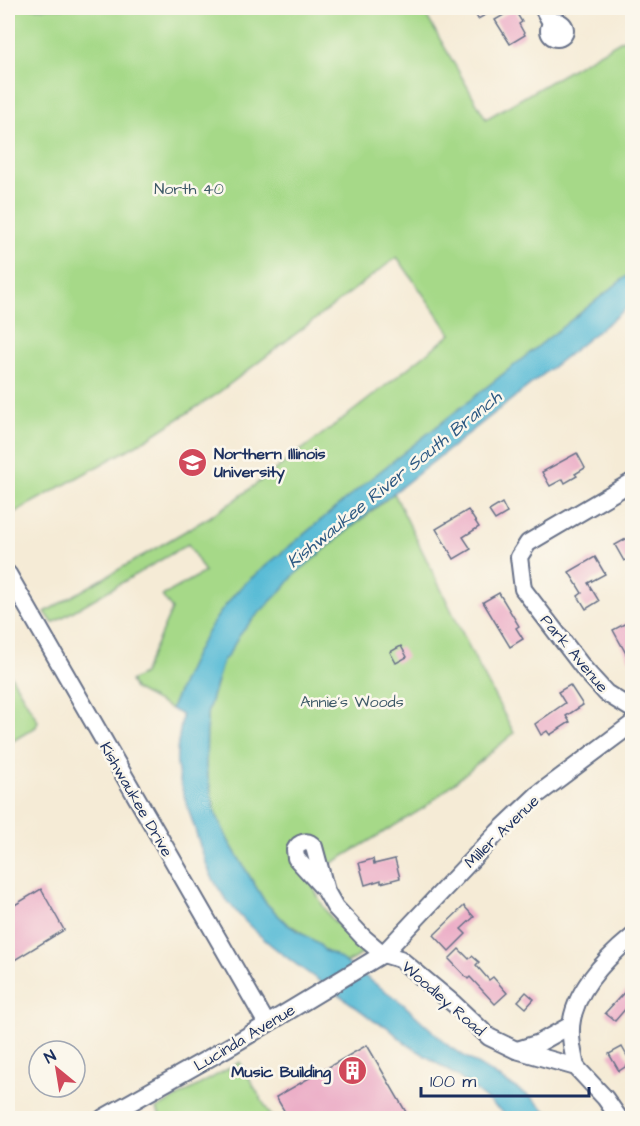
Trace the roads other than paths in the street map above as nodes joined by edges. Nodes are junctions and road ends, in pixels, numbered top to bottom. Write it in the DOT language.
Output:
graph roads {
  1 [pos="543,8"];
  2 [pos="552,24"];
  3 [pos="633,482"];
  4 [pos="8,574"];
  5 [pos="633,710"];
  6 [pos="633,724"];
  7 [pos="326,891"];
  8 [pos="633,937"];
  9 [pos="383,954"];
  10 [pos="267,1024"];
  11 [pos="571,1025"];
  12 [pos="516,1050"];
  13 [pos="576,1067"];
  14 [pos="129,1112"];
  15 [pos="103,1119"];
  16 [pos="619,1119"];
  1 -- 2 [label="street"];
  3 -- 5 [label="street, Park Avenue"];
  4 -- 10 [label="street, Kishwaukee Drive"];
  6 -- 9 [label="street, Miller Avenue"];
  7 -- 9 [label="street, Woodley Road"];
  8 -- 11 [label="street"];
  9 -- 10 [label="street, Lucinda Avenue"];
  9 -- 12 [label="street, Woodley Road"];
  10 -- 14 [label="street, Lucinda Avenue"];
  11 -- 12 [label="street"];
  11 -- 13 [label="street"];
  12 -- 13 [label="street, Woodley Road"];
  13 -- 16 [label="street"];
  14 -- 15 [label="street, Lucinda Avenue"];
}
